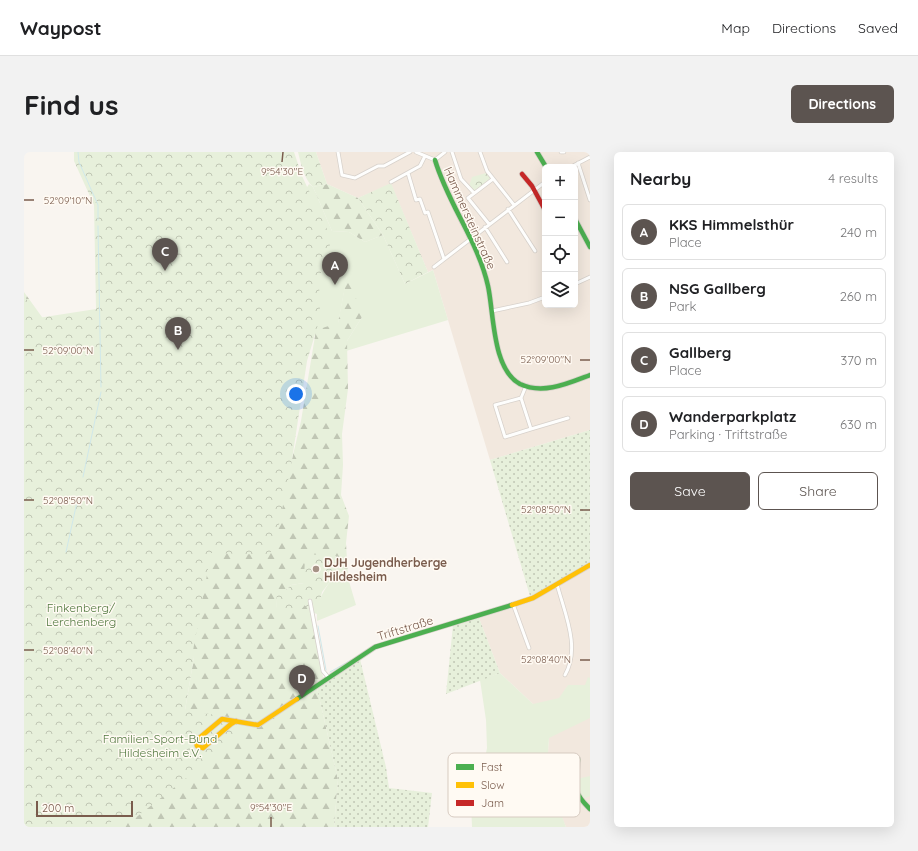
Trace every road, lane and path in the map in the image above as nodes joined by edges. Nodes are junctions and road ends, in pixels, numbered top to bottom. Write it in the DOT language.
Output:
graph roads {
  1 [pos="338,152"];
  2 [pos="410,152"];
  3 [pos="416,152"];
  4 [pos="445,152"];
  5 [pos="452,152"];
  6 [pos="480,152"];
  7 [pos="537,152"];
  8 [pos="561,152"];
  9 [pos="564,152"];
  10 [pos="425,156"];
  11 [pos="590,157"];
  12 [pos="435,160"];
  13 [pos="578,163"];
  14 [pos="544,164"];
  15 [pos="408,173"];
  16 [pos="522,174"];
  17 [pos="493,179"];
  18 [pos="391,182"];
  19 [pos="542,184"];
  20 [pos="533,190"];
  21 [pos="474,193"];
  22 [pos="590,200"];
  23 [pos="514,205"];
  24 [pos="542,205"];
  25 [pos="508,209"];
  26 [pos="489,224"];
  27 [pos="578,225"];
  28 [pos="485,227"];
  29 [pos="471,238"];
  30 [pos="590,247"];
  31 [pos="535,251"];
  32 [pos="444,259"];
  33 [pos="507,262"];
  34 [pos="434,267"];
  35 [pos="590,277"];
  36 [pos="578,283"];
  37 [pos="542,298"];
  38 [pos="492,311"];
  39 [pos="590,375"];
  40 [pos="526,386"];
  41 [pos="521,398"];
  42 [pos="568,418"];
  43 [pos="531,429"];
  44 [pos="590,565"];
  45 [pos="557,584"];
  46 [pos="310,601"];
  47 [pos="513,604"];
  48 [pos="529,648"];
  49 [pos="565,675"];
  50 [pos="328,678"];
  51 [pos="236,722"];
  52 [pos="580,798"];
  53 [pos="590,809"];
  1 -- 2 [label="street"];
  3 -- 10 [label="street"];
  4 -- 12 [label="street, Hammersteinstraße"];
  5 -- 21 [label="street"];
  6 -- 17 [label="street"];
  7 -- 14 [label="street"];
  8 -- 9 [label="street"];
  10 -- 12 [label="street"];
  10 -- 15 [label="street"];
  11 -- 13 [label="street"];
  12 -- 29 [label="street, Hammersteinstraße"];
  13 -- 22 [label="street"];
  15 -- 18 [label="street"];
  15 -- 32 [label="street"];
  16 -- 20 [label="street"];
  17 -- 21 [label="street"];
  17 -- 23 [label="street"];
  19 -- 20 [label="street"];
  20 -- 23 [label="street"];
  20 -- 24 [label="street"];
  21 -- 26 [label="street"];
  23 -- 25 [label="street"];
  25 -- 26 [label="street"];
  25 -- 31 [label="street"];
  26 -- 28 [label="street"];
  27 -- 30 [label="street"];
  28 -- 29 [label="street"];
  28 -- 33 [label="street"];
  29 -- 32 [label="street"];
  29 -- 38 [label="street, Hammersteinstraße"];
  32 -- 34 [label="street"];
  35 -- 36 [label="street"];
  37 -- 38 [label="street"];
  38 -- 40 [label="street, Hammersteinstraße"];
  39 -- 40 [label="street, Hammersteinstraße"];
  40 -- 41 [label="street"];
  41 -- 43 [label="street"];
  41 -- 43 [label="street"];
  42 -- 43 [label="street"];
  44 -- 45 [label="street, Triftstraße"];
  45 -- 47 [label="street, Triftstraße"];
  45 -- 49 [label="street"];
  46 -- 50 [label="street"];
  47 -- 48 [label="street"];
  47 -- 50 [label="street, Triftstraße"];
  50 -- 51 [label="street, Triftstraße"];
  51 -- 51 [label="street, Triftstraße"];
  52 -- 53 [label="street"];
}
